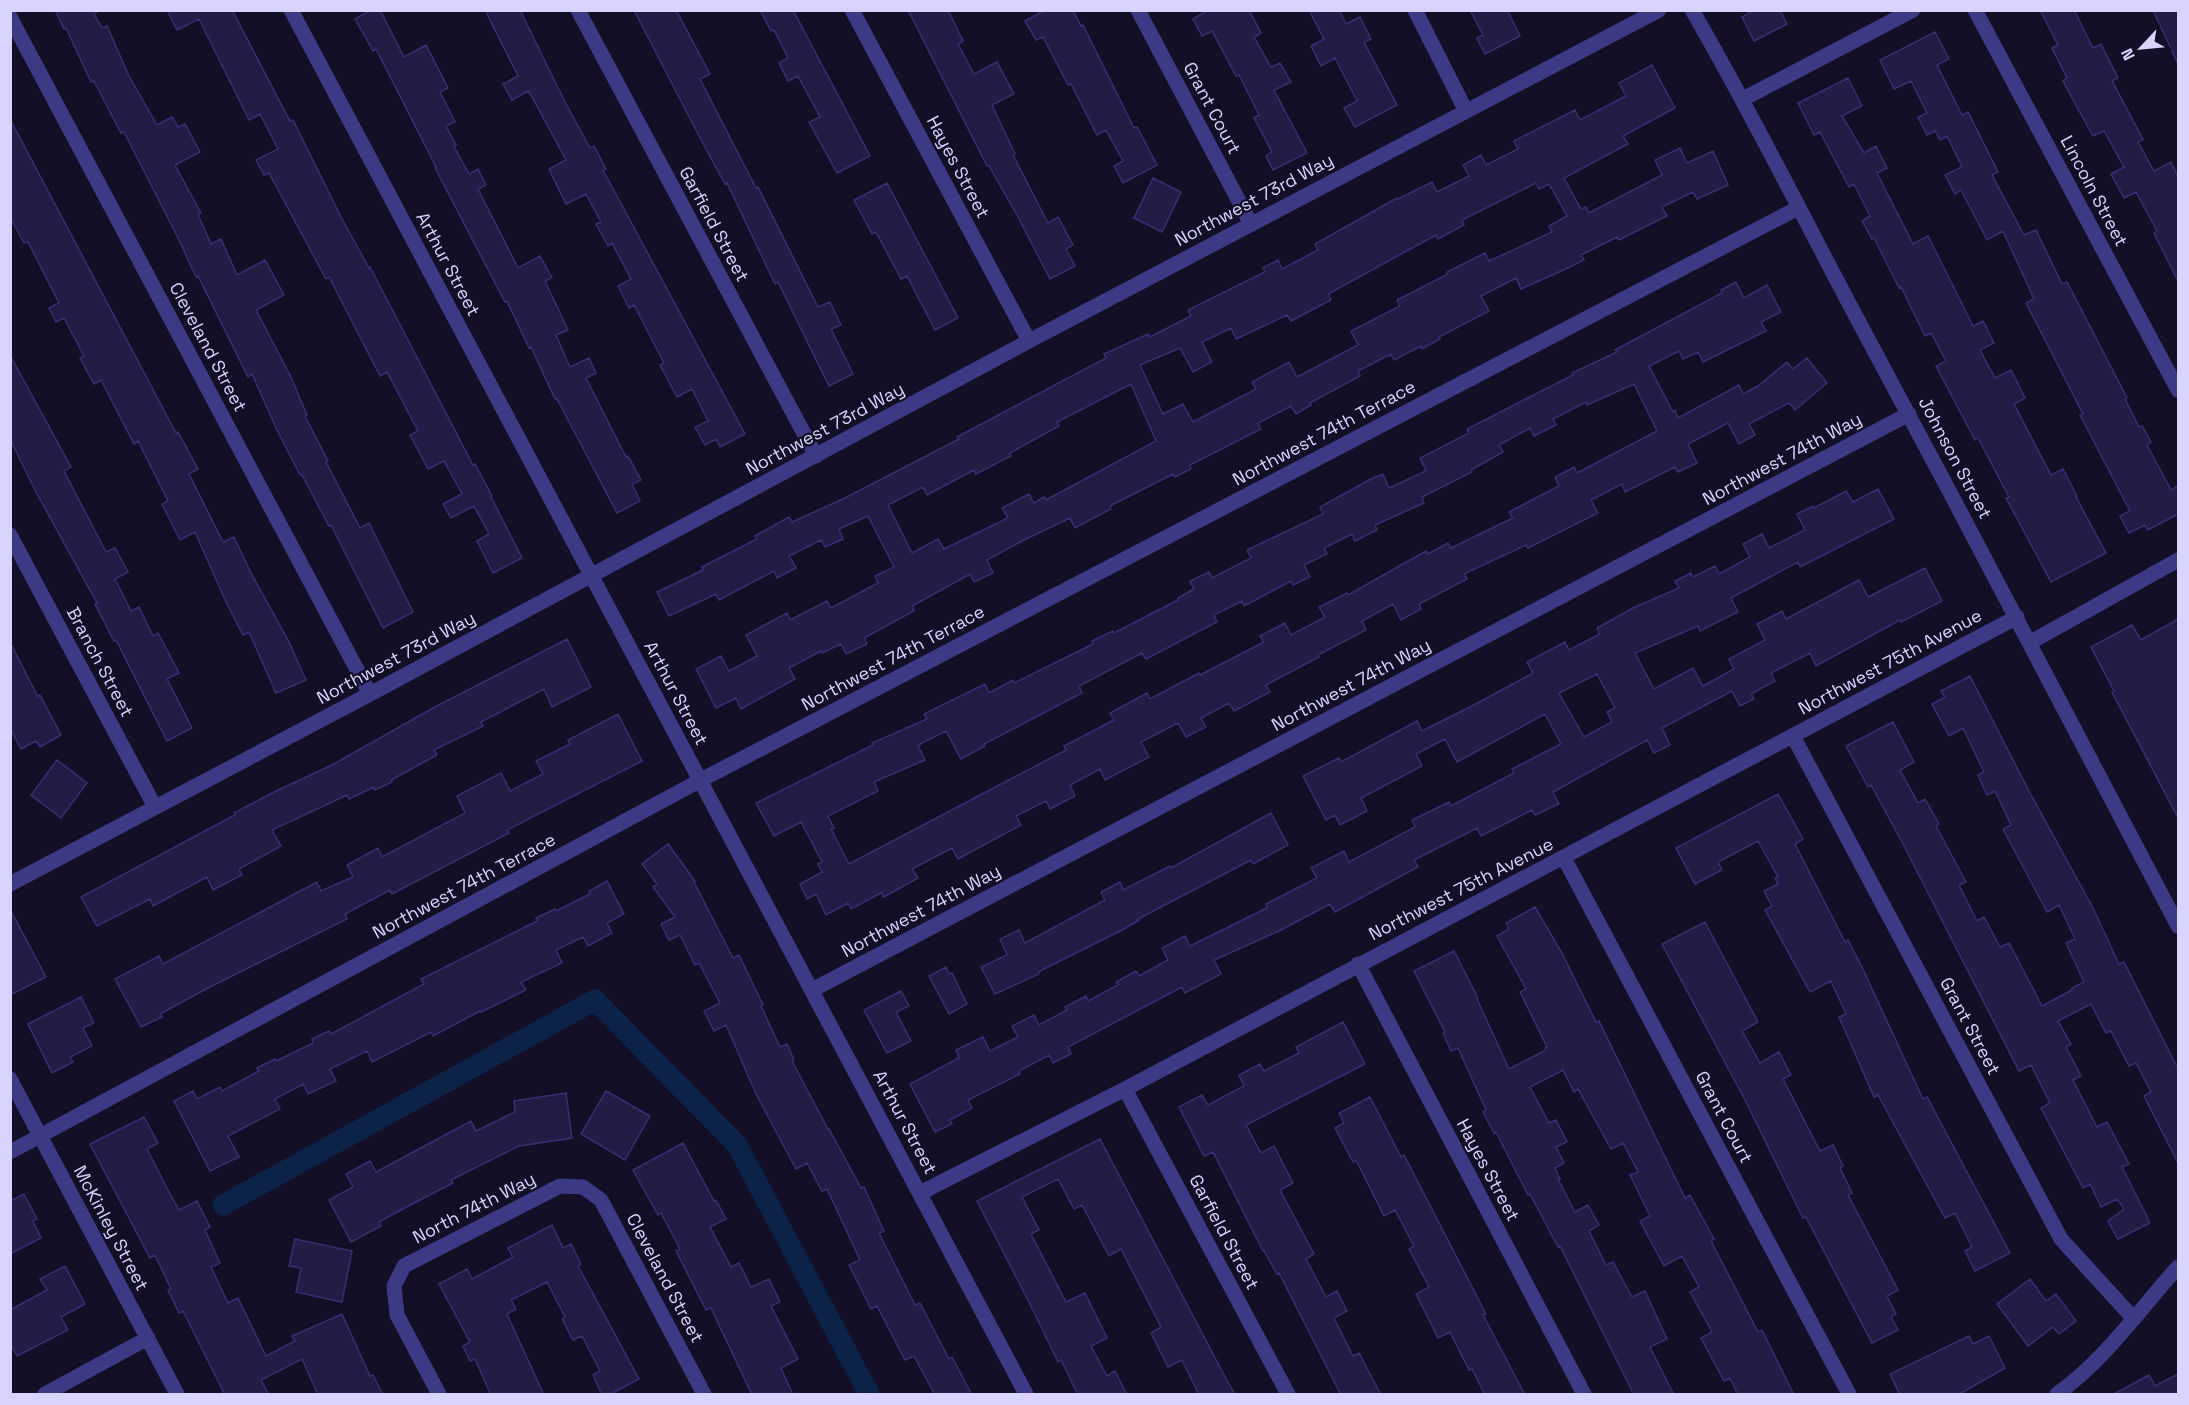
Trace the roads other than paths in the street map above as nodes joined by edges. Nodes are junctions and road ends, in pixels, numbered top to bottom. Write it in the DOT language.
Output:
graph roads {
  1 [pos="291,10"];
  2 [pos="578,10"];
  3 [pos="852,10"];
  4 [pos="1138,10"];
  5 [pos="1415,10"];
  6 [pos="1659,10"];
  7 [pos="1692,10"];
  8 [pos="1913,10"];
  9 [pos="1976,10"];
  10 [pos="10,17"];
  11 [pos="1743,99"];
  12 [pos="1466,111"];
  13 [pos="1798,208"];
  14 [pos="1251,224"];
  15 [pos="1029,341"];
  16 [pos="2178,390"];
  17 [pos="1909,414"];
  18 [pos="816,456"];
  19 [pos="10,535"];
  20 [pos="2178,560"];
  21 [pos="591,575"];
  22 [pos="2018,617"];
  23 [pos="2031,642"];
  24 [pos="370,694"];
  25 [pos="1793,736"];
  26 [pos="701,780"];
  27 [pos="155,807"];
  28 [pos="1564,858"];
  29 [pos="10,884"];
  30 [pos="2178,926"];
  31 [pos="1358,964"];
  32 [pos="812,990"];
  33 [pos="10,1079"];
  34 [pos="1125,1089"];
  35 [pos="40,1136"];
  36 [pos="10,1152"];
  37 [pos="584,1187"];
  38 [pos="920,1193"];
  39 [pos="2178,1267"];
  40 [pos="2134,1319"];
  41 [pos="148,1338"];
  42 [pos="45,1395"];
  43 [pos="177,1395"];
  44 [pos="439,1395"];
  45 [pos="704,1395"];
  46 [pos="1026,1395"];
  47 [pos="1288,1395"];
  48 [pos="1584,1395"];
  49 [pos="1849,1395"];
  50 [pos="2057,1395"];
  1 -- 21 [label="street, Arthur Street"];
  2 -- 18 [label="street, Garfield Street"];
  3 -- 15 [label="street, Hayes Street"];
  4 -- 14 [label="street, Grant Court"];
  5 -- 12 [label="street"];
  6 -- 12 [label="street, Northwest 73rd Way"];
  7 -- 11 [label="street, Johnson Street"];
  8 -- 11 [label="street"];
  9 -- 16 [label="street, Lincoln Street"];
  10 -- 24 [label="street, Cleveland Street"];
  11 -- 13 [label="street, Johnson Street"];
  12 -- 14 [label="street, Northwest 73rd Way"];
  13 -- 17 [label="street, Johnson Street"];
  13 -- 26 [label="street, Northwest 74th Terrace"];
  14 -- 15 [label="street, Northwest 73rd Way"];
  15 -- 18 [label="street, Northwest 73rd Way"];
  17 -- 22 [label="street, Johnson Street"];
  17 -- 32 [label="street, Northwest 74th Way"];
  18 -- 21 [label="street, Northwest 73rd Way"];
  19 -- 27 [label="street, Branch Street"];
  20 -- 23 [label="street"];
  21 -- 24 [label="street, Northwest 73rd Way"];
  21 -- 26 [label="street, Arthur Street"];
  22 -- 23 [label="street, Johnson Street"];
  22 -- 25 [label="street, Northwest 75th Avenue"];
  23 -- 30 [label="street, Johnson Street"];
  24 -- 27 [label="street, Northwest 73rd Way"];
  25 -- 28 [label="street, Northwest 75th Avenue"];
  25 -- 40 [label="street, Grant Street"];
  26 -- 32 [label="street, Arthur Street"];
  26 -- 35 [label="street, Northwest 74th Terrace"];
  27 -- 29 [label="street, Northwest 73rd Way"];
  28 -- 31 [label="street, Northwest 75th Avenue"];
  28 -- 49 [label="street, Grant Court"];
  31 -- 34 [label="street, Northwest 75th Avenue"];
  31 -- 48 [label="street, Hayes Street"];
  32 -- 38 [label="street, Arthur Street"];
  33 -- 35 [label="street, McKinley Street"];
  34 -- 38 [label="street, Northwest 75th Avenue"];
  34 -- 47 [label="street, Garfield Street"];
  35 -- 36 [label="street, Northwest 74th Terrace"];
  35 -- 41 [label="street, McKinley Street"];
  37 -- 44 [label="street, North 74th Way"];
  37 -- 45 [label="street, Cleveland Street"];
  38 -- 46 [label="street, Arthur Street"];
  39 -- 40 [label="street"];
  40 -- 50 [label="street"];
  41 -- 42 [label="street"];
  41 -- 43 [label="street, McKinley Street"];
}
